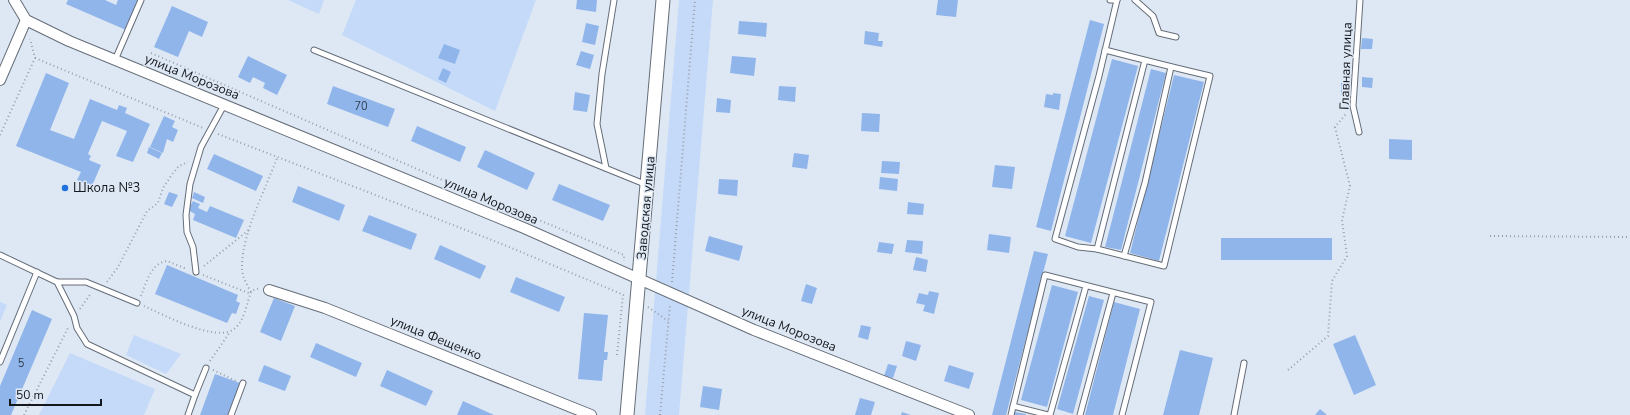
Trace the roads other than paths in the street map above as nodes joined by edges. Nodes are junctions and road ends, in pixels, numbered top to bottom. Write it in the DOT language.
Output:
graph roads {
  1 [pos="14,0"];
  2 [pos="141,0"];
  3 [pos="614,0"];
  4 [pos="663,0"];
  5 [pos="1110,0"];
  6 [pos="1117,0"];
  7 [pos="1135,0"];
  8 [pos="1360,0"];
  9 [pos="26,20"];
  10 [pos="1176,37"];
  11 [pos="314,50"];
  12 [pos="1105,50"];
  13 [pos="115,60"];
  14 [pos="1145,60"];
  15 [pos="1171,66"];
  16 [pos="0,80"];
  17 [pos="224,105"];
  18 [pos="1359,132"];
  19 [pos="606,168"];
  20 [pos="648,185"];
  21 [pos="1097,249"];
  22 [pos="0,255"];
  23 [pos="1124,256"];
  24 [pos="37,272"];
  25 [pos="196,272"];
  26 [pos="639,278"];
  27 [pos="57,282"];
  28 [pos="1086,286"];
  29 [pos="269,290"];
  30 [pos="1113,293"];
  31 [pos="137,303"];
  32 [pos="0,362"];
  33 [pos="1244,363"];
  34 [pos="206,368"];
  35 [pos="243,383"];
  36 [pos="195,396"];
  37 [pos="1014,406"];
  38 [pos="188,415"];
  39 [pos="231,415"];
  40 [pos="591,415"];
  41 [pos="627,415"];
  42 [pos="969,415"];
  43 [pos="1011,415"];
  44 [pos="1049,415"];
  45 [pos="1080,415"];
  46 [pos="1122,415"];
  47 [pos="1234,415"];
  1 -- 9 [label="street"];
  2 -- 13 [label="lane"];
  3 -- 19 [label="lane"];
  4 -- 20 [label="street, Заводская улица"];
  5 -- 6 [label="lane"];
  6 -- 12 [label="lane"];
  7 -- 10 [label="lane"];
  8 -- 18 [label="lane, Главная улица"];
  9 -- 13 [label="street, улица Морозова"];
  9 -- 16 [label="street"];
  11 -- 19 [label="lane"];
  12 -- 14 [label="lane"];
  12 -- 21 [label="lane"];
  13 -- 17 [label="street, улица Морозова"];
  14 -- 15 [label="lane"];
  14 -- 21 [label="lane"];
  15 -- 23 [label="lane"];
  15 -- 23 [label="lane"];
  17 -- 25 [label="lane"];
  17 -- 26 [label="street, улица Морозова"];
  19 -- 20 [label="lane"];
  20 -- 26 [label="street, Заводская улица"];
  21 -- 23 [label="lane"];
  22 -- 24 [label="lane"];
  24 -- 27 [label="lane"];
  24 -- 32 [label="lane"];
  26 -- 41 [label="street, Заводская улица"];
  26 -- 42 [label="street, улица Морозова"];
  27 -- 31 [label="lane"];
  27 -- 36 [label="lane"];
  28 -- 30 [label="lane"];
  28 -- 37 [label="lane"];
  28 -- 44 [label="lane"];
  29 -- 40 [label="street, улица Фещенко"];
  30 -- 45 [label="lane"];
  30 -- 46 [label="lane"];
  33 -- 47 [label="lane"];
  34 -- 36 [label="lane"];
  35 -- 39 [label="lane"];
  36 -- 38 [label="lane"];
  37 -- 43 [label="lane"];
  37 -- 44 [label="lane"];
}
